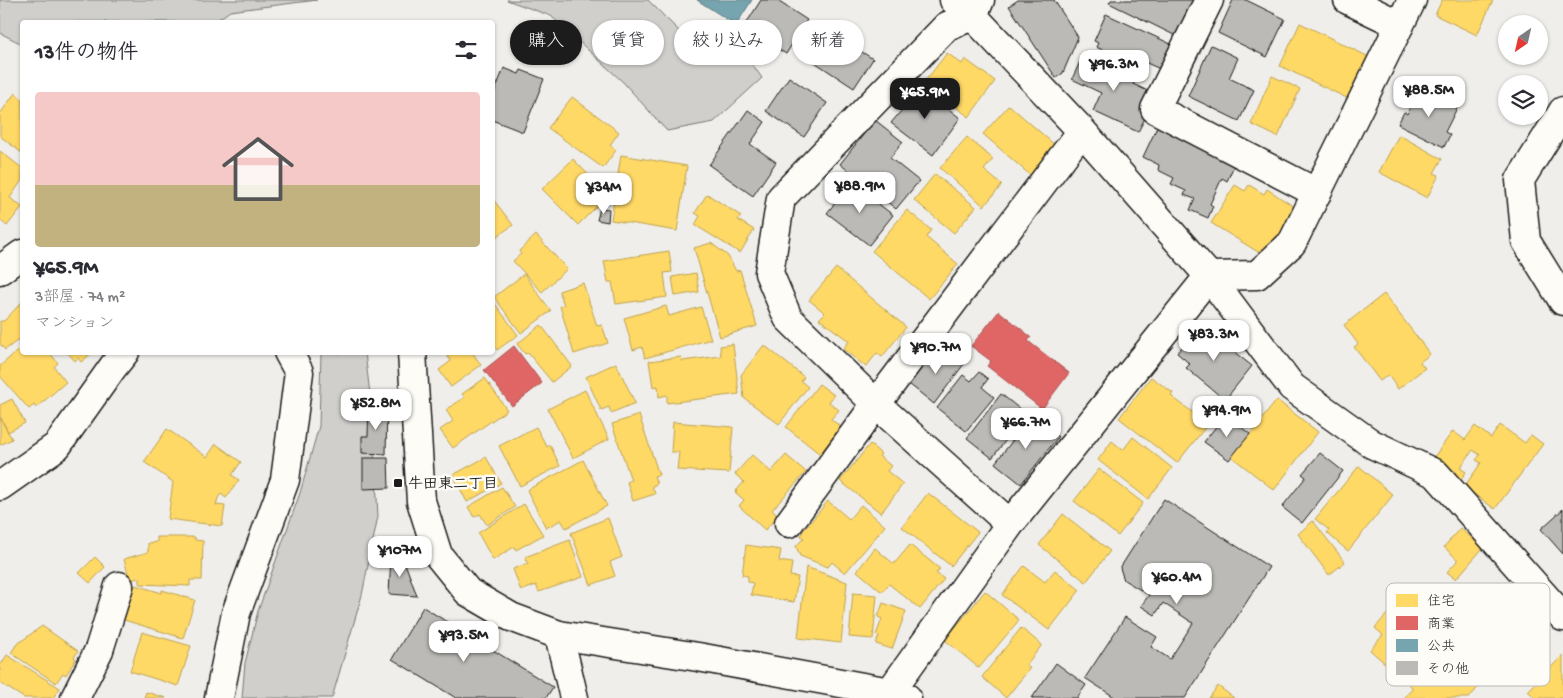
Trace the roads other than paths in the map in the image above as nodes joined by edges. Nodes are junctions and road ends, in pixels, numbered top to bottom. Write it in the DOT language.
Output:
graph roads {
  1 [pos="1209,0"];
  2 [pos="1348,0"];
  3 [pos="1412,0"];
  4 [pos="969,5"];
  5 [pos="1400,25"];
  6 [pos="1563,111"];
  7 [pos="1082,131"];
  8 [pos="1317,193"];
  9 [pos="20,255"];
  10 [pos="0,270"];
  11 [pos="1209,276"];
  12 [pos="1563,301"];
  13 [pos="123,355"];
  14 [pos="290,355"];
  15 [pos="412,355"];
  16 [pos="876,404"];
  17 [pos="0,486"];
  18 [pos="789,523"];
  19 [pos="1010,524"];
  20 [pos="1533,583"];
  21 [pos="119,586"];
  22 [pos="1550,602"];
  23 [pos="1563,617"];
  24 [pos="559,635"];
  25 [pos="898,695"];
  26 [pos="75,698"];
  27 [pos="219,698"];
  28 [pos="574,698"];
  1 -- 8 [label="street"];
  2 -- 5 [label="street"];
  3 -- 5 [label="street"];
  4 -- 7 [label="street"];
  4 -- 16 [label="street"];
  5 -- 8 [label="street"];
  6 -- 12 [label="street"];
  7 -- 11 [label="street"];
  7 -- 16 [label="street"];
  8 -- 11 [label="street"];
  9 -- 10 [label="street"];
  11 -- 19 [label="street"];
  11 -- 20 [label="street"];
  13 -- 17 [label="street"];
  14 -- 27 [label="street"];
  15 -- 24 [label="street"];
  16 -- 18 [label="street"];
  16 -- 19 [label="street"];
  19 -- 25 [label="street"];
  21 -- 26 [label="street"];
  22 -- 23 [label="street"];
  24 -- 25 [label="street"];
  24 -- 28 [label="street"];
}
